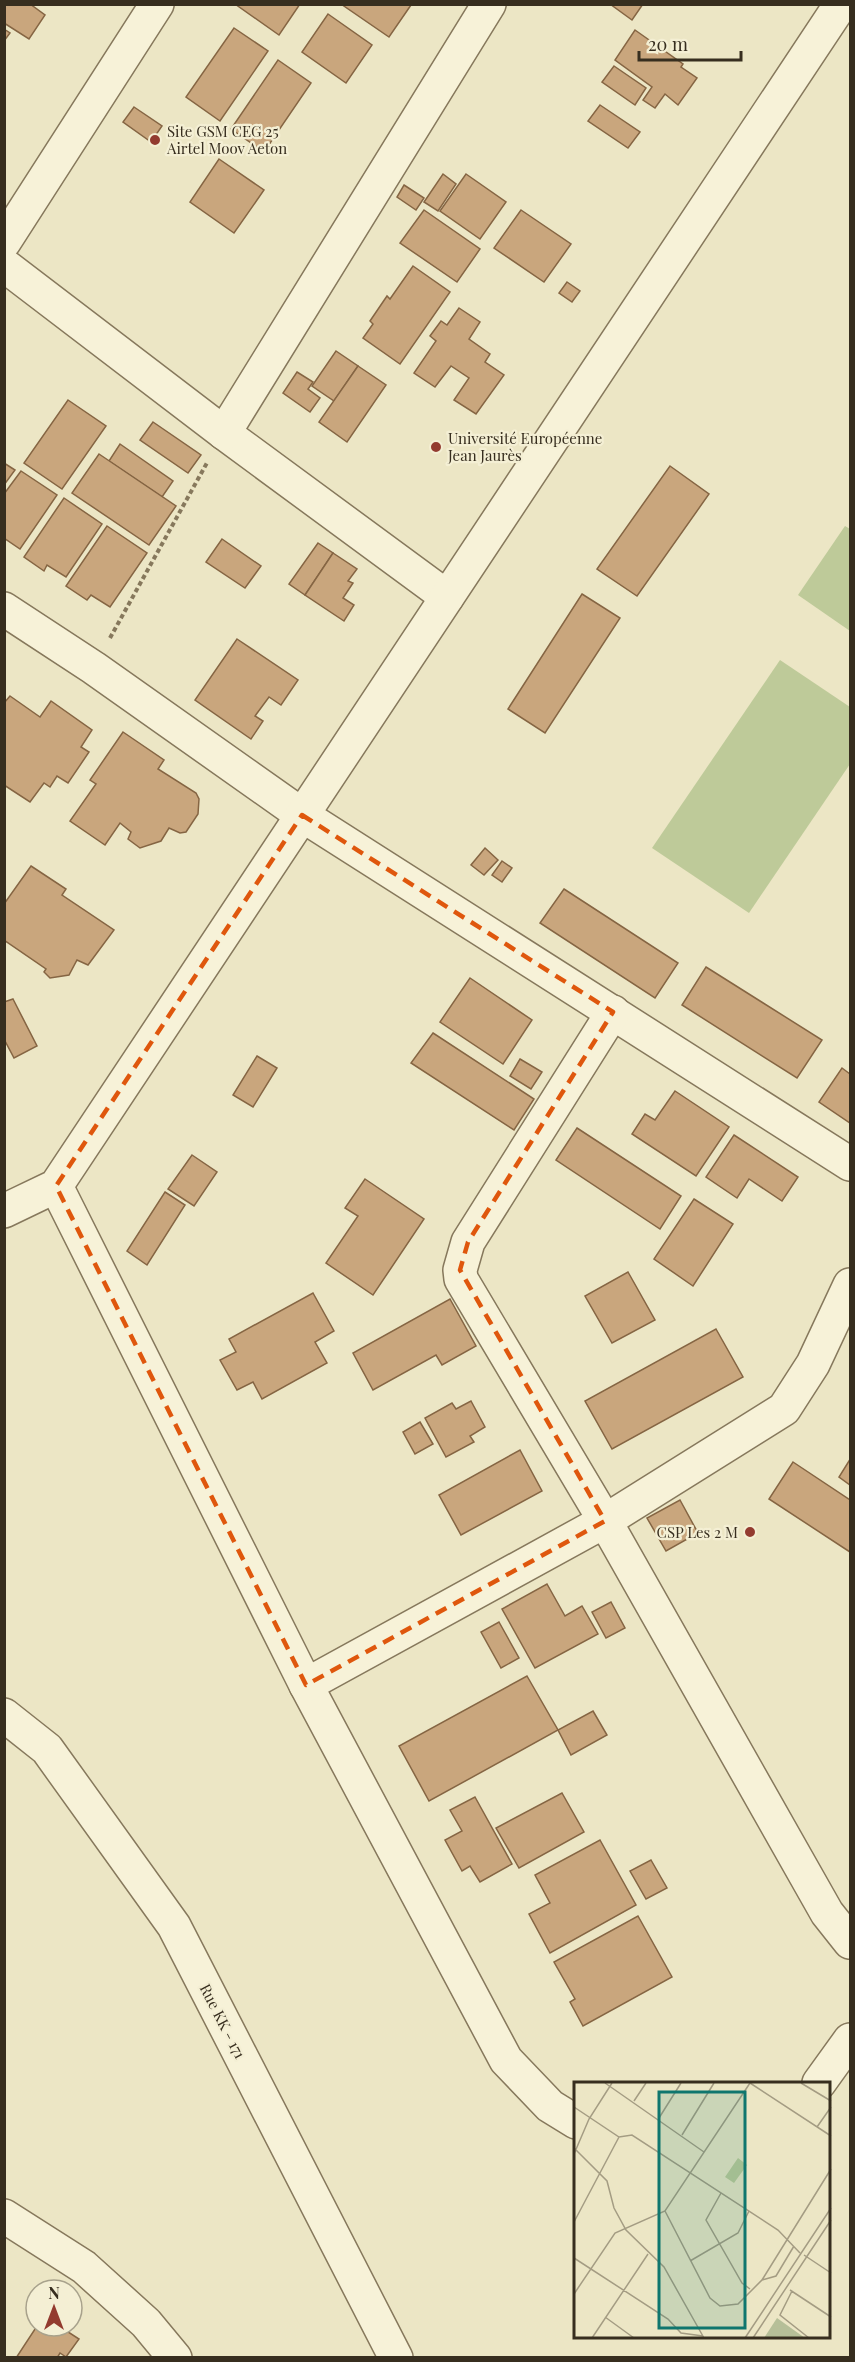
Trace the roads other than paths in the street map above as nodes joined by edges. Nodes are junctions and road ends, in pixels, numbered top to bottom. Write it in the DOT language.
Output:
graph roads {
  1 [pos="157,4"];
  2 [pos="489,4"];
  3 [pos="841,4"];
  4 [pos="4,242"];
  5 [pos="4,265"];
  6 [pos="224,433"];
  7 [pos="447,597"];
  8 [pos="4,609"];
  9 [pos="302,815"];
  10 [pos="614,1012"];
  11 [pos="850,1164"];
  12 [pos="56,1186"];
  13 [pos="4,1210"];
  14 [pos="850,1285"];
  15 [pos="605,1521"];
  16 [pos="306,1685"];
  17 [pos="4,1714"];
  18 [pos="850,1941"];
  19 [pos="850,2040"];
  20 [pos="820,2082"];
  21 [pos="574,2121"];
  22 [pos="4,2216"];
  23 [pos="176,2358"];
  24 [pos="396,2358"];
  1 -- 4 [label="street"];
  2 -- 6 [label="street"];
  3 -- 7 [label="street"];
  5 -- 6 [label="street"];
  6 -- 7 [label="street"];
  7 -- 9 [label="street"];
  8 -- 9 [label="street"];
  9 -- 10 [label="street"];
  9 -- 12 [label="street"];
  10 -- 11 [label="street"];
  10 -- 15 [label="street"];
  12 -- 13 [label="street"];
  12 -- 16 [label="street"];
  14 -- 15 [label="street"];
  15 -- 16 [label="street"];
  15 -- 18 [label="street"];
  16 -- 21 [label="street"];
  17 -- 24 [label="street, Rue KK - 171"];
  19 -- 20 [label="street"];
  22 -- 23 [label="street"];
}
